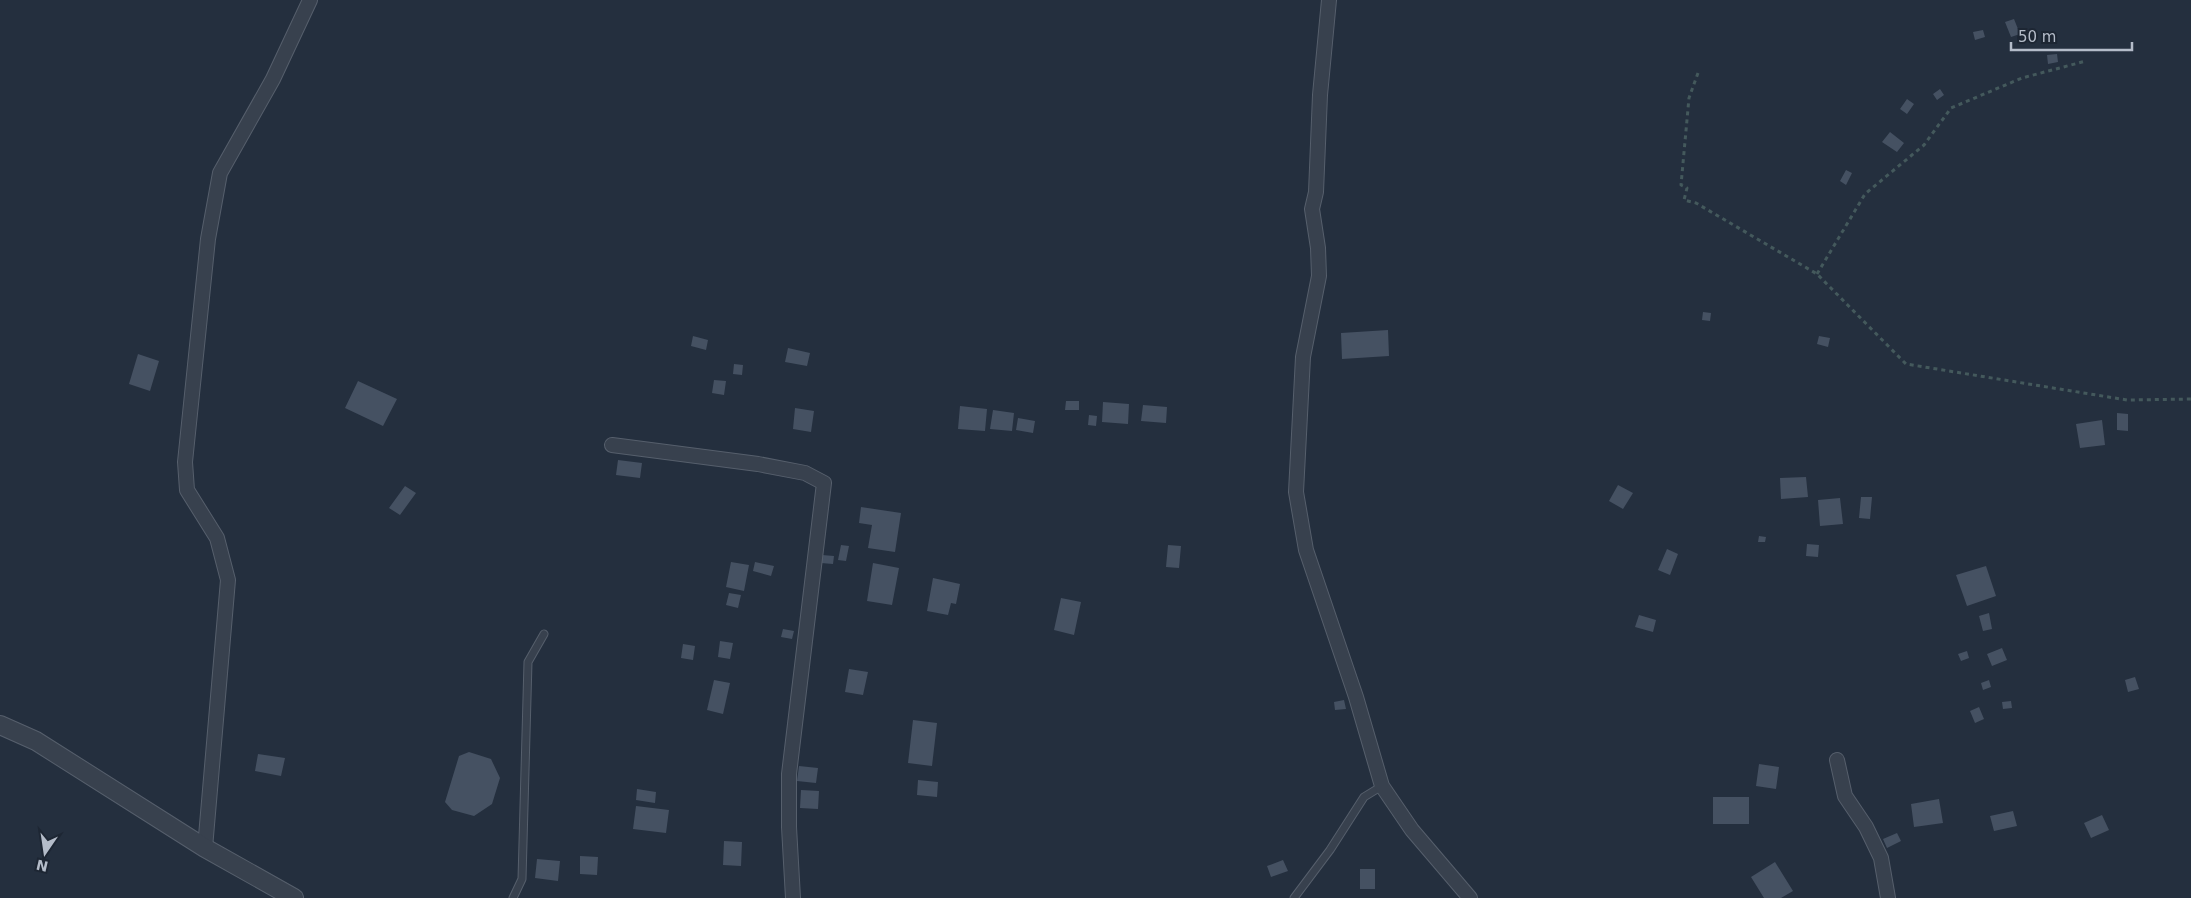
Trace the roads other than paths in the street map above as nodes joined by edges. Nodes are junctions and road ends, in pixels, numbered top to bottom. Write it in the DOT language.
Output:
graph roads {
  1 [pos="310,0"];
  2 [pos="1329,0"];
  3 [pos="612,445"];
  4 [pos="544,634"];
  5 [pos="0,725"];
  6 [pos="1837,760"];
  7 [pos="1382,786"];
  8 [pos="205,848"];
  9 [pos="294,898"];
  10 [pos="513,898"];
  11 [pos="793,898"];
  12 [pos="1294,898"];
  13 [pos="1470,898"];
  14 [pos="1888,898"];
  1 -- 8 [label="street"];
  2 -- 7 [label="street"];
  3 -- 11 [label="street"];
  4 -- 10 [label="lane"];
  5 -- 8 [label="street"];
  6 -- 14 [label="street"];
  7 -- 12 [label="lane"];
  7 -- 13 [label="street"];
  8 -- 9 [label="street"];
}
